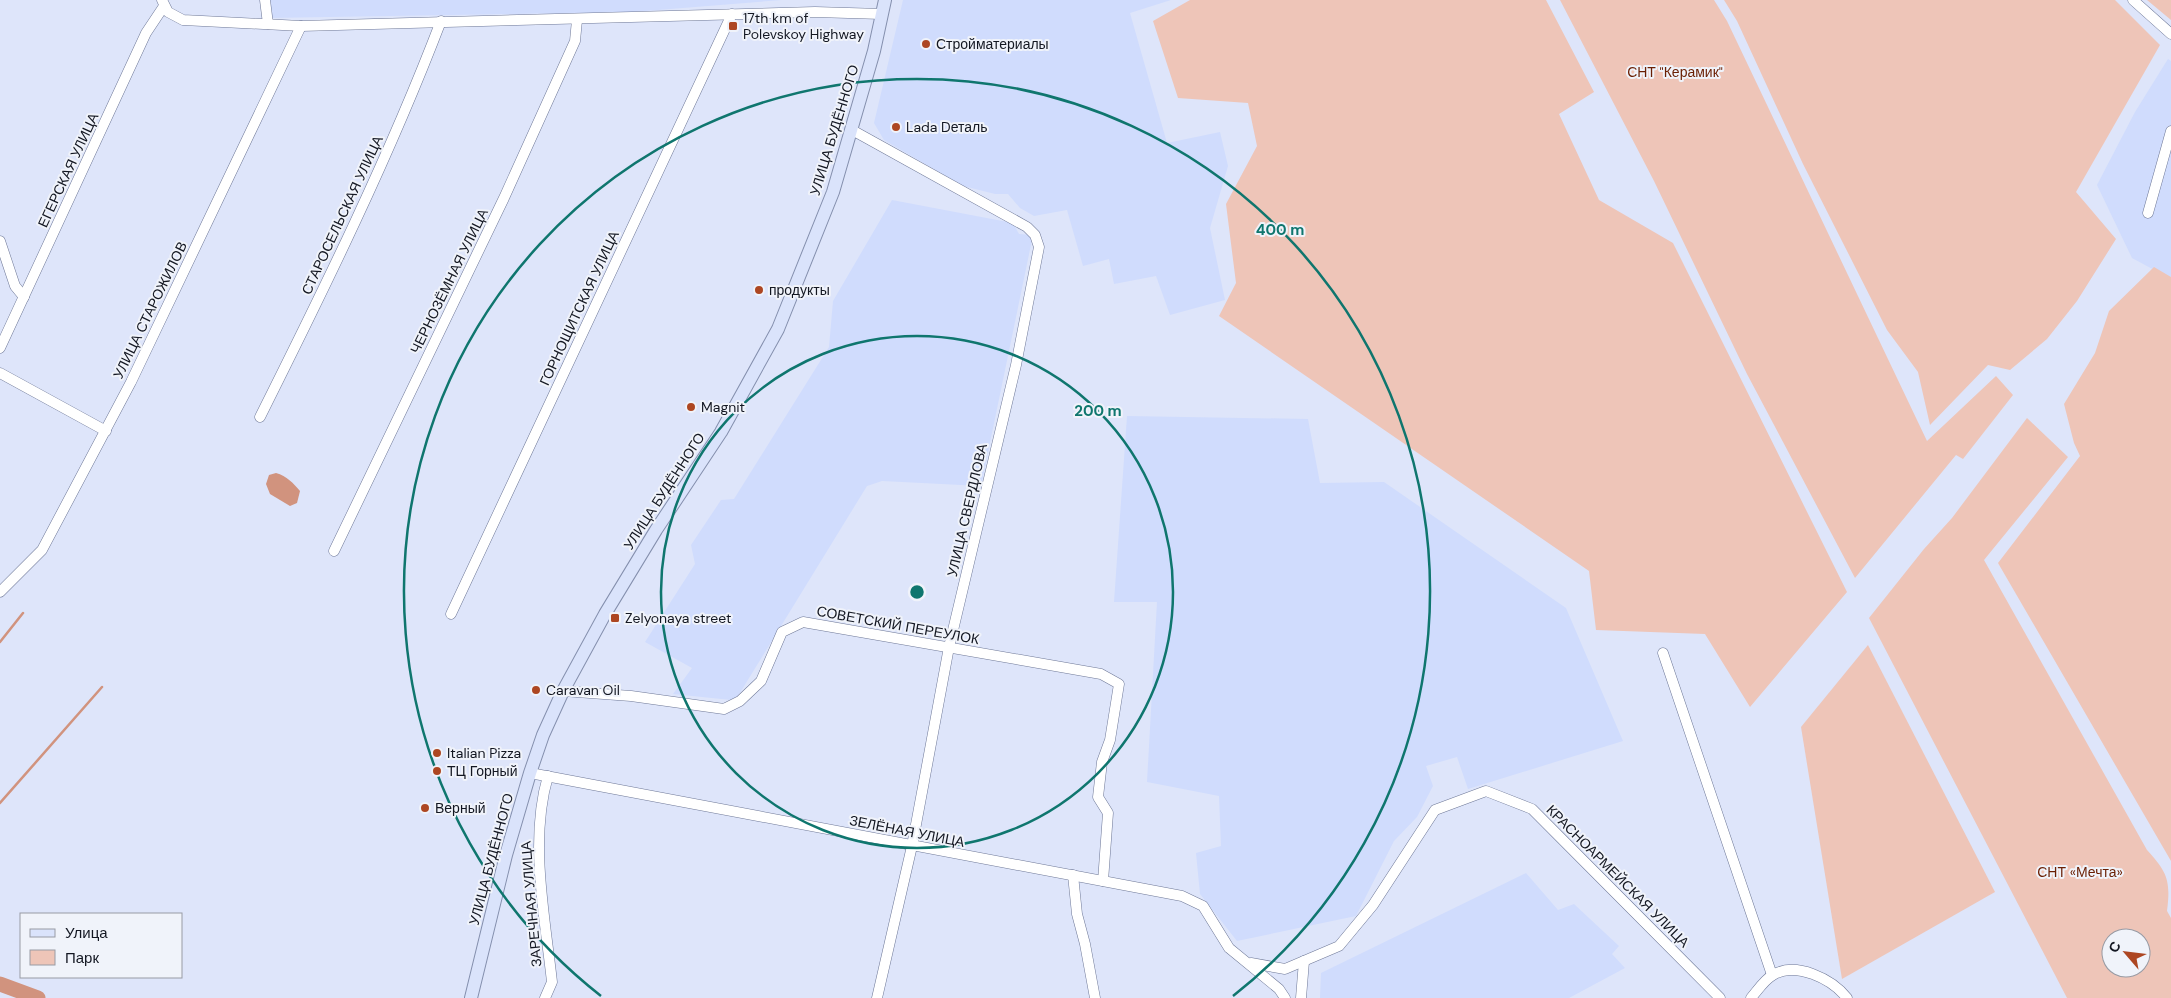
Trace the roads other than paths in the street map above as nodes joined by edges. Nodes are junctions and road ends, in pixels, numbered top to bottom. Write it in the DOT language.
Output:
graph roads {
  1 [pos="265,0"];
  2 [pos="885,0"];
  3 [pos="2134,0"];
  4 [pos="163,3"];
  5 [pos="732,14"];
  6 [pos="882,14"];
  7 [pos="576,20"];
  8 [pos="441,21"];
  9 [pos="268,24"];
  10 [pos="301,26"];
  11 [pos="2171,34"];
  12 [pos="852,130"];
  13 [pos="2171,131"];
  14 [pos="2148,213"];
  15 [pos="0,241"];
  16 [pos="24,297"];
  17 [pos="0,348"];
  18 [pos="0,373"];
  19 [pos="260,417"];
  20 [pos="106,431"];
  21 [pos="334,551"];
  22 [pos="0,592"];
  23 [pos="451,614"];
  24 [pos="949,647"];
  25 [pos="1663,653"];
  26 [pos="563,691"];
  27 [pos="530,773"];
  28 [pos="548,776"];
  29 [pos="912,846"];
  30 [pos="1073,875"];
  31 [pos="1103,881"];
  32 [pos="1304,961"];
  33 [pos="1250,963"];
  34 [pos="1772,975"];
  35 [pos="471,998"];
  36 [pos="545,998"];
  37 [pos="876,998"];
  38 [pos="1095,998"];
  39 [pos="1285,998"];
  40 [pos="1301,998"];
  41 [pos="1720,998"];
  42 [pos="1751,998"];
  43 [pos="1847,998"];
  1 -- 9 [label="street"];
  2 -- 6 [label="main road, УЛИЦА БУДЁННОГО"];
  3 -- 11 [label="street"];
  4 -- 9 [label="street"];
  4 -- 16 [label="street, ЕГЕРСКАЯ УЛИЦА"];
  5 -- 6 [label="street"];
  5 -- 7 [label="street"];
  5 -- 23 [label="street, ГОРНОЩИТСКАЯ УЛИЦА"];
  6 -- 12 [label="main road, УЛИЦА БУДЁННОГО"];
  7 -- 8 [label="street"];
  7 -- 21 [label="street, ЧЕРНОЗЁМНАЯ УЛИЦА"];
  8 -- 10 [label="street"];
  8 -- 19 [label="street, СТАРОСЕЛЬСКАЯ УЛИЦА"];
  9 -- 10 [label="street"];
  10 -- 20 [label="street, УЛИЦА СТАРОЖИЛОВ"];
  12 -- 24 [label="street, УЛИЦА СВЕРДЛОВА"];
  12 -- 26 [label="main road, УЛИЦА БУДЁННОГО"];
  13 -- 14 [label="street"];
  15 -- 16 [label="street"];
  16 -- 17 [label="street, ЕГЕРСКАЯ УЛИЦА"];
  18 -- 20 [label="street"];
  20 -- 22 [label="street, УЛИЦА СТАРОЖИЛОВ"];
  24 -- 26 [label="street, СОВЕТСКИЙ ПЕРЕУЛОК"];
  24 -- 29 [label="street, УЛИЦА СВЕРДЛОВА"];
  24 -- 31 [label="street, СОВЕТСКИЙ ПЕРЕУЛОК"];
  25 -- 34 [label="street"];
  26 -- 27 [label="main road, УЛИЦА БУДЁННОГО"];
  27 -- 28 [label="street, ЗЕЛЁНАЯ УЛИЦА"];
  27 -- 35 [label="main road, УЛИЦА БУДЁННОГО"];
  28 -- 29 [label="street, ЗЕЛЁНАЯ УЛИЦА"];
  28 -- 36 [label="street, ЗАРЕЧНАЯ УЛИЦА"];
  29 -- 30 [label="street, ЗЕЛЁНАЯ УЛИЦА"];
  29 -- 37 [label="street, УЛИЦА СВЕРДЛОВА"];
  30 -- 31 [label="street, ЗЕЛЁНАЯ УЛИЦА"];
  30 -- 38 [label="street"];
  31 -- 33 [label="street, ЗЕЛЁНАЯ УЛИЦА"];
  32 -- 33 [label="street"];
  32 -- 40 [label="street"];
  32 -- 41 [label="street, КРАСНОАРМЕЙСКАЯ УЛИЦА"];
  33 -- 39 [label="street, ЗЕЛЁНАЯ УЛИЦА"];
  34 -- 42 [label="street"];
  34 -- 43 [label="street"];
}
